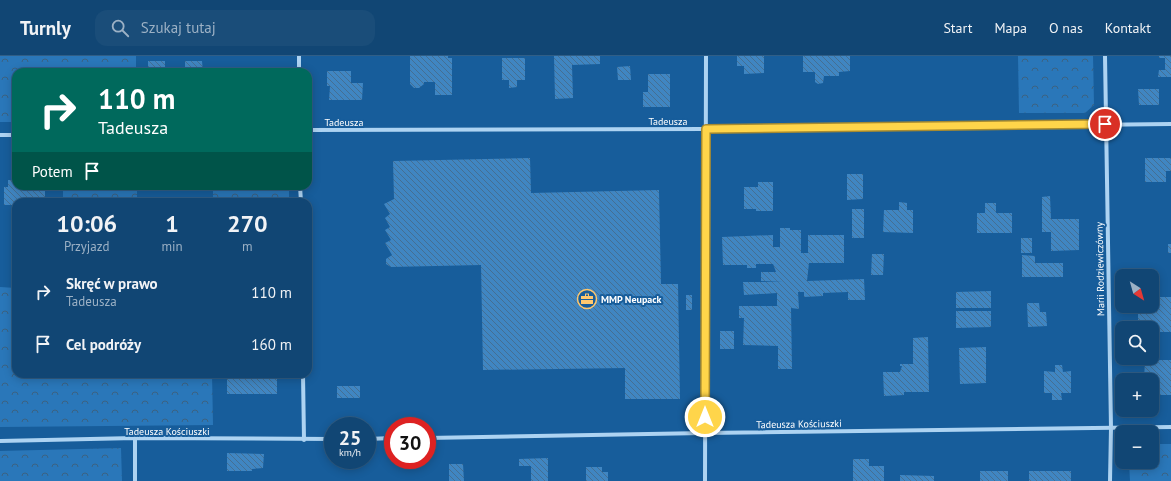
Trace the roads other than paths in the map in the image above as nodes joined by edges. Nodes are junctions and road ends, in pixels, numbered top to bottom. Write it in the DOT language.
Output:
graph roads {
  1 [pos="299,56"];
  2 [pos="706,56"];
  3 [pos="1105,56"];
  4 [pos="299,68"];
  5 [pos="1105,124"];
  6 [pos="1171,124"];
  7 [pos="706,129"];
  8 [pos="312,130"];
  9 [pos="0,135"];
  10 [pos="12,135"];
  11 [pos="303,378"];
  12 [pos="1171,427"];
  13 [pos="1111,428"];
  14 [pos="704,433"];
  15 [pos="135,438"];
  16 [pos="436,438"];
  17 [pos="324,439"];
  18 [pos="304,440"];
  19 [pos="0,441"];
  20 [pos="135,481"];
  21 [pos="705,481"];
  22 [pos="1110,481"];
  1 -- 4 [label="street"];
  2 -- 7 [label="street"];
  3 -- 5 [label="street, Marii Rodziewiczówny"];
  5 -- 6 [label="street, Tadeusza"];
  5 -- 7 [label="street, Tadeusza"];
  5 -- 13 [label="street, Marii Rodziewiczówny"];
  7 -- 8 [label="street, Tadeusza"];
  7 -- 14 [label="street"];
  9 -- 10 [label="street"];
  11 -- 18 [label="street"];
  12 -- 13 [label="street, Tadeusza Kościuszki"];
  13 -- 14 [label="street, Tadeusza Kościuszki"];
  13 -- 22 [label="street, Marii Rodziewiczówny"];
  14 -- 16 [label="street, Tadeusza Kościuszki"];
  14 -- 21 [label="street"];
  15 -- 18 [label="street, Tadeusza Kościuszki"];
  15 -- 19 [label="street, Tadeusza Kościuszki"];
  15 -- 20 [label="street"];
  17 -- 18 [label="street, Tadeusza Kościuszki"];
}
